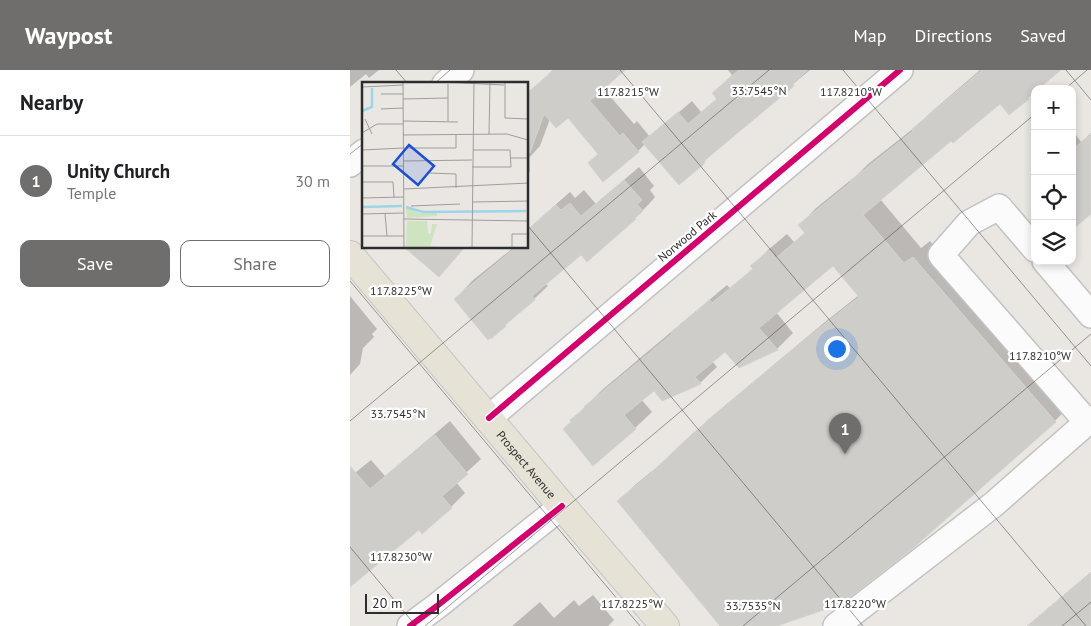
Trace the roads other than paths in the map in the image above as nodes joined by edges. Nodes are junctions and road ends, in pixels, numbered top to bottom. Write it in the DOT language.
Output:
graph roads {
  1 [pos="462,70"];
  2 [pos="900,70"];
  3 [pos="447,82"];
  4 [pos="362,154"];
  5 [pos="350,164"];
  6 [pos="1031,244"];
  7 [pos="350,255"];
  8 [pos="1048,265"];
  9 [pos="1091,315"];
  10 [pos="489,418"];
  11 [pos="1089,421"];
  12 [pos="562,506"];
  13 [pos="410,626"];
  14 [pos="665,626"];
  15 [pos="836,626"];
  1 -- 3 [label="street"];
  2 -- 10 [label="street, Norwood Park"];
  4 -- 5 [label="street"];
  6 -- 11 [label="street"];
  7 -- 10 [label="main road, Prospect Avenue"];
  8 -- 9 [label="street"];
  10 -- 12 [label="main road, Prospect Avenue"];
  11 -- 15 [label="street"];
  12 -- 13 [label="street"];
  12 -- 14 [label="main road, Prospect Avenue"];
}
